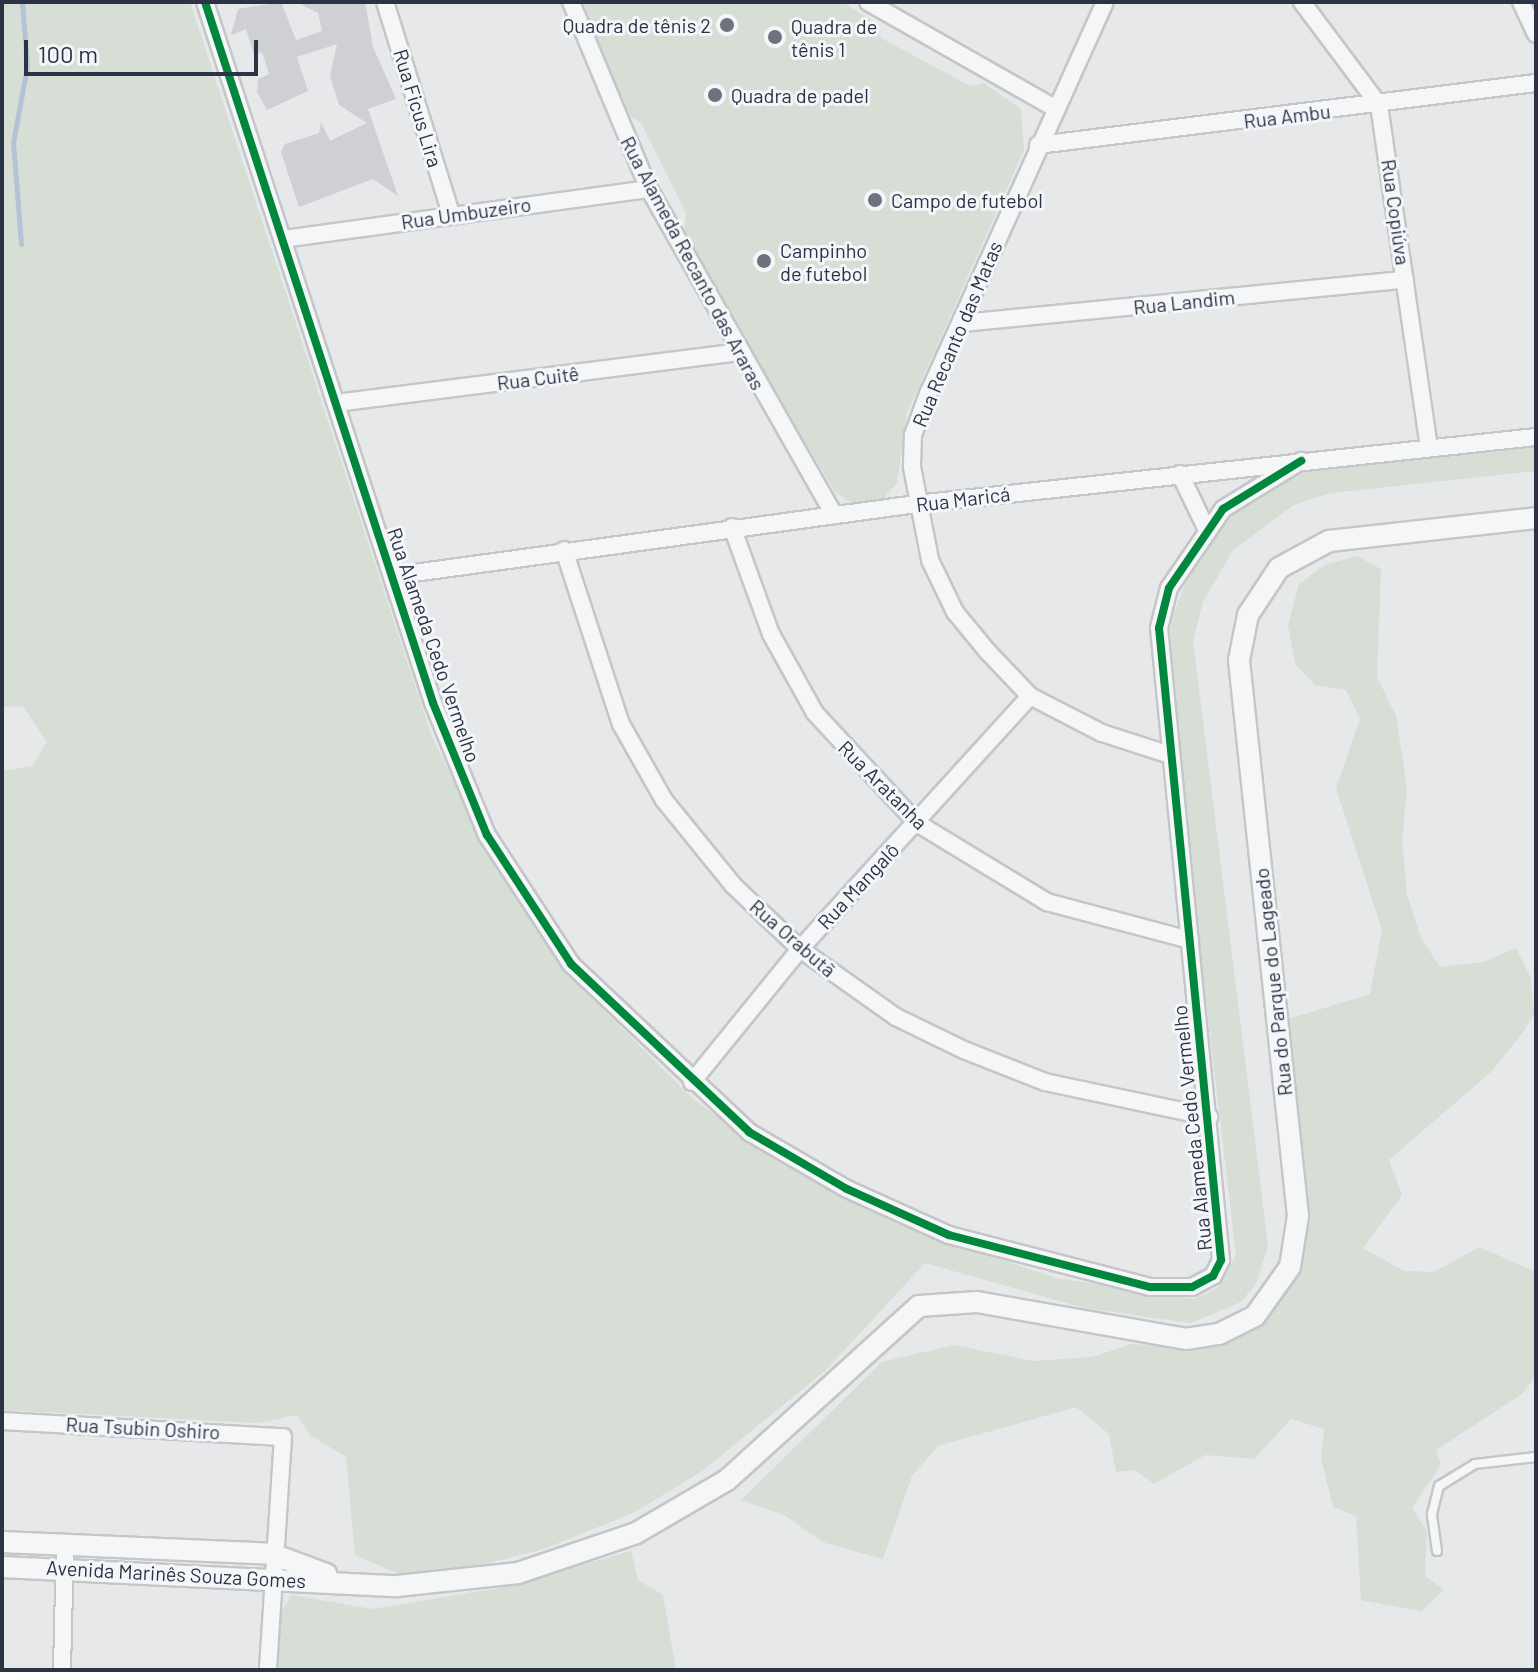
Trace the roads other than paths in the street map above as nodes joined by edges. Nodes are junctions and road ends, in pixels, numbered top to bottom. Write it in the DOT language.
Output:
graph roads {
  1 [pos="205,2"];
  2 [pos="385,2"];
  3 [pos="571,2"];
  4 [pos="868,2"];
  5 [pos="1105,2"];
  6 [pos="1302,2"];
  7 [pos="1521,2"];
  8 [pos="1536,34"];
  9 [pos="1536,83"];
  10 [pos="1379,105"];
  11 [pos="1056,109"];
  12 [pos="1038,145"];
  13 [pos="649,189"];
  14 [pos="451,214"];
  15 [pos="283,239"];
  16 [pos="1405,280"];
  17 [pos="963,323"];
  18 [pos="739,352"];
  19 [pos="336,403"];
  20 [pos="1536,437"];
  21 [pos="1429,446"];
  22 [pos="1301,461"];
  23 [pos="1180,474"];
  24 [pos="916,504"];
  25 [pos="834,515"];
  26 [pos="1536,518"];
  27 [pos="732,527"];
  28 [pos="1207,530"];
  29 [pos="564,550"];
  30 [pos="392,576"];
  31 [pos="1030,696"];
  32 [pos="1167,754"];
  33 [pos="917,823"];
  34 [pos="1190,940"];
  35 [pos="800,949"];
  36 [pos="692,1082"];
  37 [pos="1209,1117"];
  38 [pos="919,1306"];
  39 [pos="2,1421"];
  40 [pos="1536,1457"];
  41 [pos="2,1542"];
  42 [pos="65,1544"];
  43 [pos="1437,1551"];
  44 [pos="272,1554"];
  45 [pos="2,1567"];
  46 [pos="63,1569"];
  47 [pos="271,1577"];
  48 [pos="350,1583"];
  49 [pos="62,1670"];
  50 [pos="268,1670"];
  1 -- 15 [label="street, Rua Alameda Cedo Vermelho"];
  2 -- 14 [label="street, Rua Ficus Lira"];
  3 -- 13 [label="street, Rua Alameda Recanto das Araras"];
  4 -- 11 [label="street"];
  5 -- 11 [label="street, Rua Recanto das Matas"];
  6 -- 10 [label="street, Rua Copiúva"];
  7 -- 8 [label="street"];
  9 -- 10 [label="street, Rua Ambu"];
  10 -- 12 [label="street, Rua Ambu"];
  10 -- 16 [label="street, Rua Copiúva"];
  11 -- 12 [label="street, Rua Recanto das Matas"];
  12 -- 17 [label="street, Rua Recanto das Matas"];
  13 -- 14 [label="street, Rua Umbuzeiro"];
  13 -- 18 [label="street, Rua Alameda Recanto das Araras"];
  14 -- 15 [label="street, Rua Umbuzeiro"];
  15 -- 19 [label="street, Rua Alameda Cedo Vermelho"];
  16 -- 17 [label="street, Rua Landim"];
  16 -- 21 [label="street, Rua Copiúva"];
  17 -- 24 [label="street, Rua Recanto das Matas"];
  18 -- 19 [label="street, Rua Cuitê"];
  18 -- 25 [label="street, Rua Alameda Recanto das Araras"];
  19 -- 30 [label="street, Rua Alameda Cedo Vermelho"];
  20 -- 21 [label="street, Rua Maricá"];
  21 -- 22 [label="street, Rua Maricá"];
  22 -- 23 [label="street, Rua Maricá"];
  22 -- 28 [label="street, Rua Alameda Cedo Vermelho"];
  23 -- 24 [label="street, Rua Maricá"];
  23 -- 28 [label="street"];
  24 -- 25 [label="street, Rua Maricá"];
  24 -- 31 [label="street, Rua Recanto das Matas"];
  25 -- 27 [label="street, Rua Maricá"];
  26 -- 38 [label="street, Rua do Parque do Lageado"];
  27 -- 29 [label="street, Rua Maricá"];
  27 -- 33 [label="street, Rua Aratanha"];
  28 -- 32 [label="street, Rua Alameda Cedo Vermelho"];
  29 -- 30 [label="street, Rua Maricá"];
  29 -- 35 [label="street, Rua Orabutã"];
  30 -- 36 [label="street, Rua Alameda Cedo Vermelho"];
  31 -- 32 [label="street, Rua Recanto das Matas"];
  31 -- 33 [label="street, Rua Mangalô"];
  32 -- 34 [label="street, Rua Alameda Cedo Vermelho"];
  33 -- 34 [label="street, Rua Aratanha"];
  33 -- 35 [label="street, Rua Mangalô"];
  34 -- 37 [label="street, Rua Alameda Cedo Vermelho"];
  35 -- 36 [label="street, Rua Mangalô"];
  35 -- 37 [label="street, Rua Orabutã"];
  36 -- 37 [label="street, Rua Alameda Cedo Vermelho"];
  38 -- 48 [label="street, Avenida Marinês Souza Gomes"];
  39 -- 44 [label="street, Rua Tsubin Oshiro"];
  40 -- 43 [label="lane"];
  41 -- 42 [label="street, Avenida Marinês Souza Gomes"];
  42 -- 44 [label="street, Avenida Marinês Souza Gomes"];
  42 -- 46 [label="street"];
  44 -- 47 [label="street"];
  44 -- 48 [label="street, Avenida Marinês Souza Gomes"];
  45 -- 46 [label="street, Avenida Marinês Souza Gomes"];
  46 -- 47 [label="street, Avenida Marinês Souza Gomes"];
  46 -- 49 [label="street"];
  47 -- 48 [label="street, Avenida Marinês Souza Gomes"];
  47 -- 50 [label="street"];
}
